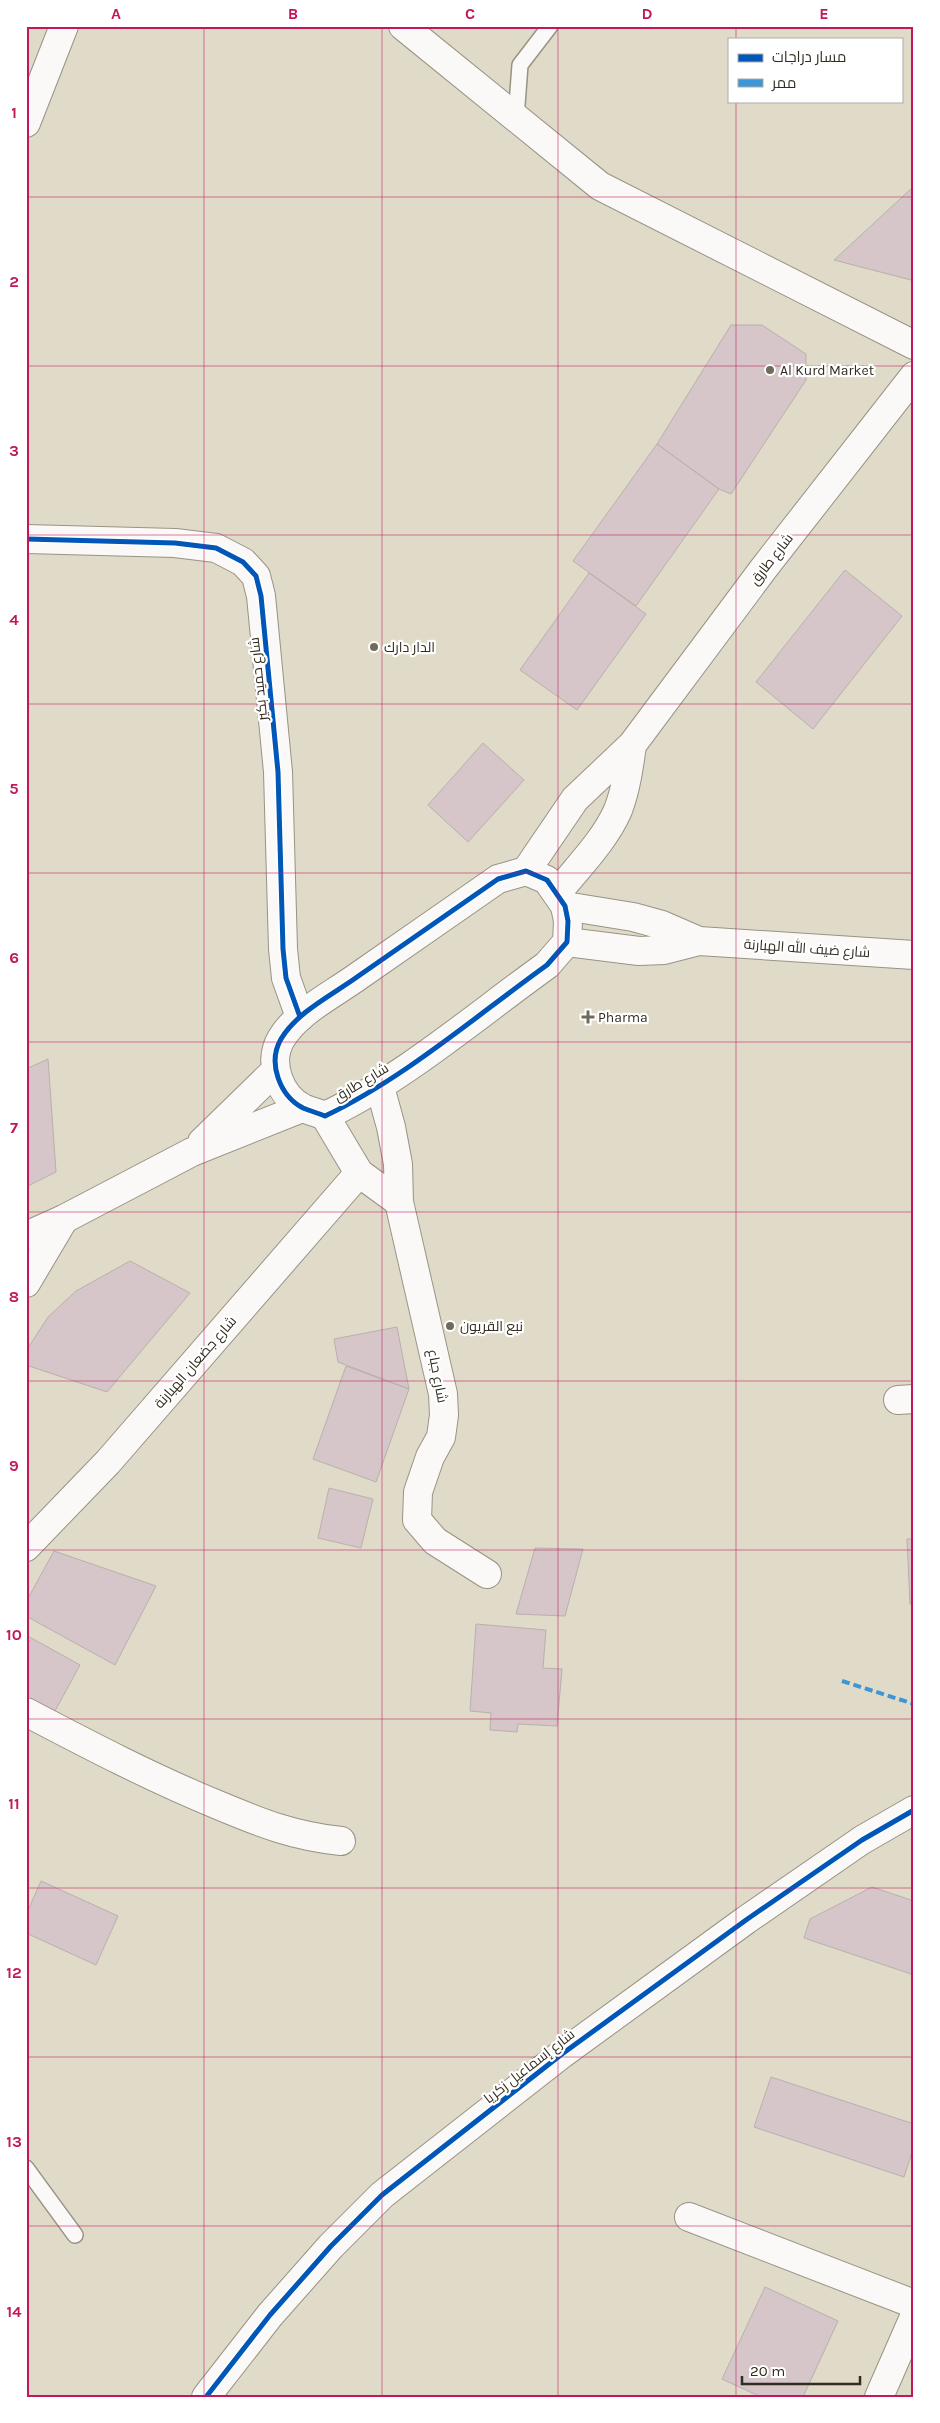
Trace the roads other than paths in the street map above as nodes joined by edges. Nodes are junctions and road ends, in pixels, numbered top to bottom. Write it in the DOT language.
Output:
graph roads {
  1 [pos="64,26"];
  2 [pos="403,26"];
  3 [pos="550,26"];
  4 [pos="516,118"];
  5 [pos="26,123"];
  6 [pos="914,345"];
  7 [pos="914,376"];
  8 [pos="26,539"];
  9 [pos="632,745"];
  10 [pos="526,871"];
  11 [pos="562,899"];
  12 [pos="699,941"];
  13 [pos="567,942"];
  14 [pos="914,955"];
  15 [pos="300,1017"];
  16 [pos="276,1070"];
  17 [pos="380,1087"];
  18 [pos="314,1112"];
  19 [pos="192,1152"];
  20 [pos="360,1173"];
  21 [pos="399,1202"];
  22 [pos="64,1219"];
  23 [pos="26,1236"];
  24 [pos="26,1283"];
  25 [pos="26,1547"];
  26 [pos="487,1574"];
  27 [pos="26,1712"];
  28 [pos="914,1810"];
  29 [pos="341,1841"];
  30 [pos="26,2168"];
  31 [pos="689,2217"];
  32 [pos="75,2235"];
  33 [pos="914,2304"];
  34 [pos="914,2317"];
  35 [pos="206,2397"];
  36 [pos="879,2397"];
  1 -- 5 [label="street"];
  2 -- 4 [label="street"];
  3 -- 4 [label="lane"];
  4 -- 6 [label="street"];
  7 -- 9 [label="street, شارع طارق"];
  8 -- 15 [label="street, شارع حميد بكير"];
  9 -- 10 [label="street, شارع طارق"];
  9 -- 11 [label="street, شارع طارق"];
  10 -- 11 [label="street"];
  10 -- 15 [label="street"];
  11 -- 12 [label="street, شارع ضيف الله الهبارنة"];
  11 -- 13 [label="street"];
  12 -- 13 [label="street, شارع ضيف الله الهبارنة"];
  12 -- 14 [label="street, شارع ضيف الله الهبارنة"];
  13 -- 17 [label="street, شارع طارق"];
  15 -- 16 [label="street"];
  16 -- 18 [label="street"];
  16 -- 19 [label="street, شارع طارق"];
  17 -- 18 [label="street, شارع طارق"];
  17 -- 21 [label="street, شارع جباع"];
  18 -- 19 [label="street, شارع طارق"];
  18 -- 20 [label="street"];
  19 -- 22 [label="street, شارع طارق"];
  20 -- 21 [label="street"];
  20 -- 25 [label="street, شارع جضعان الهبارنة"];
  21 -- 26 [label="street, شارع جباع"];
  22 -- 23 [label="street, شارع طارق"];
  22 -- 24 [label="street"];
  27 -- 29 [label="street"];
  28 -- 35 [label="street, شارع إسماعيل زكريا"];
  30 -- 32 [label="lane"];
  31 -- 33 [label="street"];
  34 -- 36 [label="street"];
}
